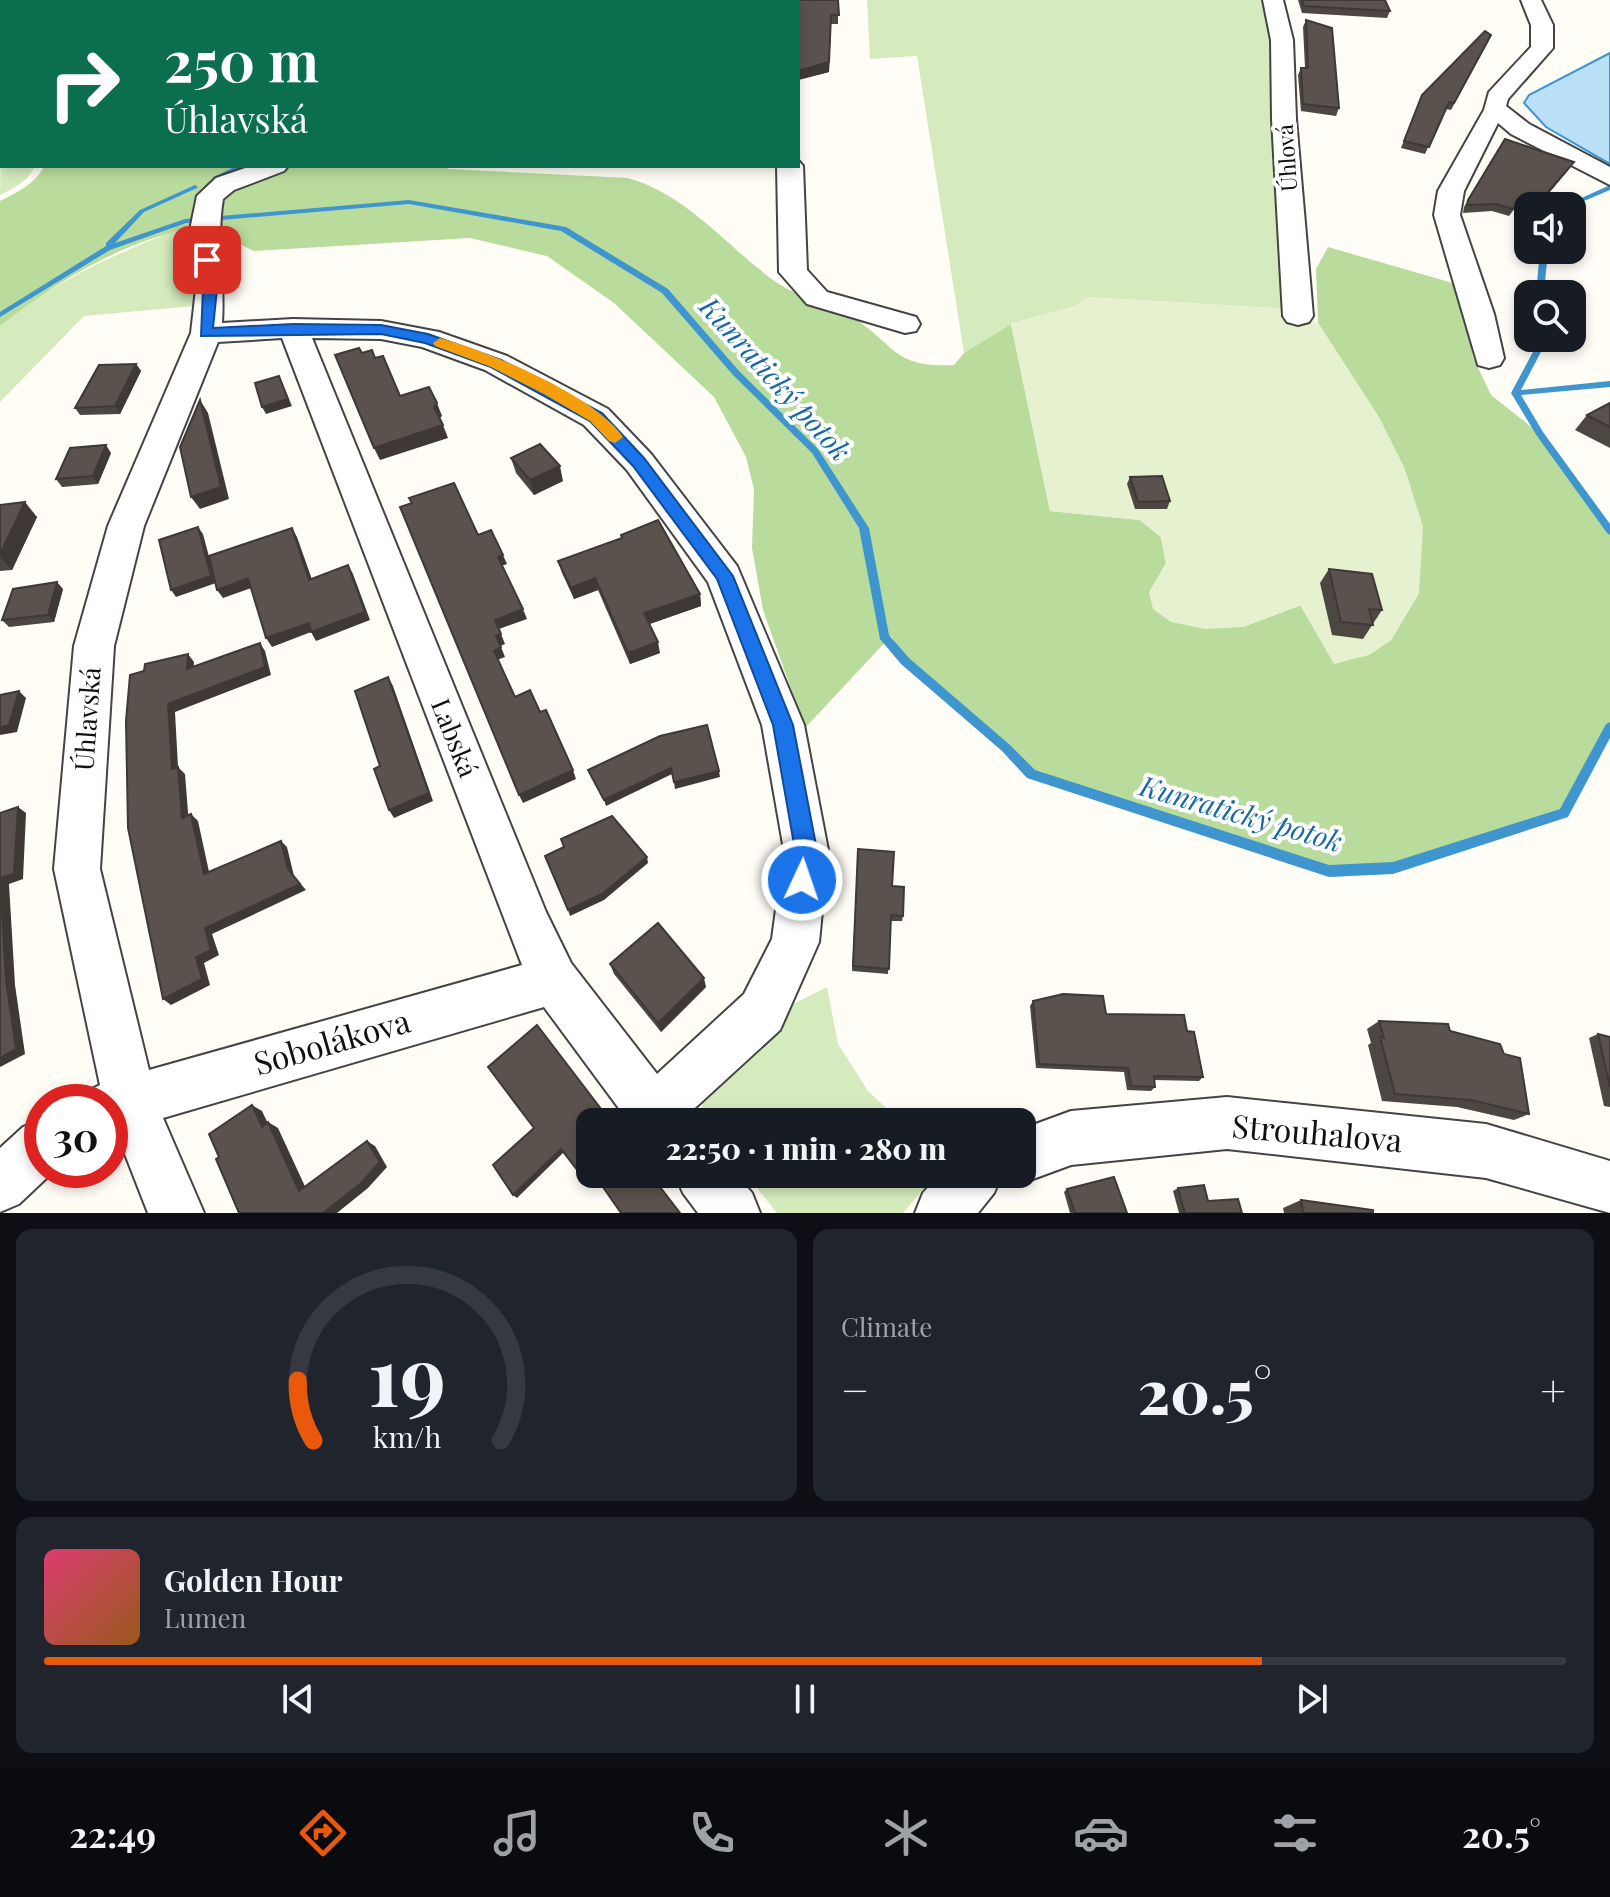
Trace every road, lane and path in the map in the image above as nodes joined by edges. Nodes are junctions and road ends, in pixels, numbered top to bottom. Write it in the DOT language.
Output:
graph roads {
  1 [pos="1273,0"];
  2 [pos="1531,0"];
  3 [pos="1497,112"];
  4 [pos="269,168"];
  5 [pos="790,168"];
  6 [pos="1610,177"];
  7 [pos="1298,316"];
  8 [pos="905,324"];
  9 [pos="293,328"];
  10 [pos="206,333"];
  11 [pos="1489,358"];
  12 [pos="554,980"];
  13 [pos="116,1084"];
  14 [pos="128,1102"];
  15 [pos="650,1108"];
  16 [pos="666,1108"];
  17 [pos="128,1120"];
  18 [pos="1036,1151"];
  19 [pos="24,1163"];
  20 [pos="0,1185"];
  21 [pos="713,1188"];
  22 [pos="964,1188"];
  23 [pos="1610,1188"];
  24 [pos="176,1213"];
  25 [pos="732,1213"];
  26 [pos="943,1213"];
  1 -- 7 [label="street, Úhlová"];
  2 -- 3 [label="street"];
  3 -- 6 [label="street"];
  3 -- 11 [label="street"];
  4 -- 10 [label="street, Úhlavská"];
  5 -- 8 [label="street"];
  9 -- 10 [label="street"];
  9 -- 12 [label="street, Labská"];
  9 -- 16 [label="street"];
  10 -- 13 [label="street, Úhlavská"];
  12 -- 14 [label="street, Sobolákova"];
  12 -- 15 [label="street, Labská"];
  17 -- 24 [label="street, Úhlavská"];
  18 -- 23 [label="street, Strouhalova"];
  19 -- 20 [label="street"];
  21 -- 25 [label="street"];
  22 -- 26 [label="street"];
}
